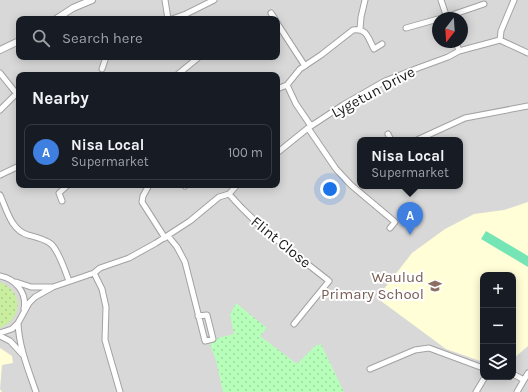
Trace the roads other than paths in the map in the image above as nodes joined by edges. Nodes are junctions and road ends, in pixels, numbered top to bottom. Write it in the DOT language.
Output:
graph roads {
  1 [pos="92,0"];
  2 [pos="165,0"];
  3 [pos="214,0"];
  4 [pos="365,0"];
  5 [pos="441,0"];
  6 [pos="514,0"];
  7 [pos="484,4"];
  8 [pos="444,12"];
  9 [pos="462,12"];
  10 [pos="271,13"];
  11 [pos="61,16"];
  12 [pos="168,16"];
  13 [pos="180,16"];
  14 [pos="273,16"];
  15 [pos="432,22"];
  16 [pos="280,28"];
  17 [pos="406,28"];
  18 [pos="360,29"];
  19 [pos="500,40"];
  20 [pos="16,43"];
  21 [pos="382,44"];
  22 [pos="458,48"];
  23 [pos="0,50"];
  24 [pos="459,51"];
  25 [pos="528,53"];
  26 [pos="105,60"];
  27 [pos="195,60"];
  28 [pos="304,66"];
  29 [pos="102,69"];
  30 [pos="181,72"];
  31 [pos="0,73"];
  32 [pos="287,85"];
  33 [pos="280,88"];
  34 [pos="16,90"];
  35 [pos="16,94"];
  36 [pos="528,106"];
  37 [pos="0,110"];
  38 [pos="309,127"];
  39 [pos="388,134"];
  40 [pos="390,137"];
  41 [pos="424,137"];
  42 [pos="280,151"];
  43 [pos="16,167"];
  44 [pos="0,175"];
  45 [pos="64,188"];
  46 [pos="147,188"];
  47 [pos="234,188"];
  48 [pos="229,194"];
  49 [pos="0,195"];
  50 [pos="62,201"];
  51 [pos="390,228"];
  52 [pos="166,237"];
  53 [pos="94,273"];
  54 [pos="0,276"];
  55 [pos="12,280"];
  56 [pos="69,281"];
  57 [pos="53,287"];
  58 [pos="23,314"];
  59 [pos="198,316"];
  60 [pos="18,323"];
  61 [pos="294,324"];
  62 [pos="0,332"];
  63 [pos="0,336"];
  64 [pos="24,356"];
  65 [pos="480,367"];
  66 [pos="370,369"];
  67 [pos="528,373"];
  68 [pos="516,376"];
  69 [pos="483,380"];
  70 [pos="524,380"];
  71 [pos="36,392"];
  72 [pos="120,392"];
  73 [pos="476,392"];
  74 [pos="517,392"];
  1 -- 11 [label="street"];
  2 -- 12 [label="street"];
  3 -- 13 [label="street"];
  4 -- 18 [label="street"];
  5 -- 8 [label="street"];
  6 -- 19 [label="street"];
  7 -- 9 [label="street"];
  10 -- 14 [label="street"];
  15 -- 17 [label="street"];
  16 -- 28 [label="street"];
  18 -- 21 [label="street"];
  18 -- 28 [label="street"];
  19 -- 24 [label="street, Lygetun Drive"];
  19 -- 25 [label="street"];
  20 -- 23 [label="street"];
  22 -- 24 [label="street"];
  24 -- 38 [label="street, Lygetun Drive"];
  26 -- 29 [label="street"];
  27 -- 30 [label="street"];
  28 -- 32 [label="street"];
  31 -- 34 [label="street"];
  32 -- 33 [label="street"];
  32 -- 38 [label="street"];
  35 -- 37 [label="street"];
  36 -- 41 [label="street"];
  38 -- 42 [label="street, Lygetun Drive"];
  38 -- 51 [label="street"];
  39 -- 40 [label="street"];
  43 -- 44 [label="street"];
  45 -- 50 [label="street"];
  46 -- 52 [label="street"];
  47 -- 48 [label="street"];
  48 -- 52 [label="street"];
  48 -- 61 [label="street, Flint Close"];
  49 -- 56 [label="street"];
  52 -- 53 [label="street"];
  52 -- 59 [label="street"];
  53 -- 56 [label="street"];
  53 -- 72 [label="street"];
  54 -- 55 [label="street"];
  55 -- 57 [label="street"];
  55 -- 58 [label="street"];
  56 -- 57 [label="street"];
  57 -- 58 [label="street"];
  58 -- 60 [label="street"];
  59 -- 59 [label="street"];
  60 -- 62 [label="street"];
  60 -- 64 [label="street"];
  63 -- 64 [label="street"];
  64 -- 71 [label="street"];
  65 -- 66 [label="street"];
  67 -- 70 [label="street"];
  68 -- 70 [label="street"];
  69 -- 73 [label="street"];
  70 -- 74 [label="street"];
}
